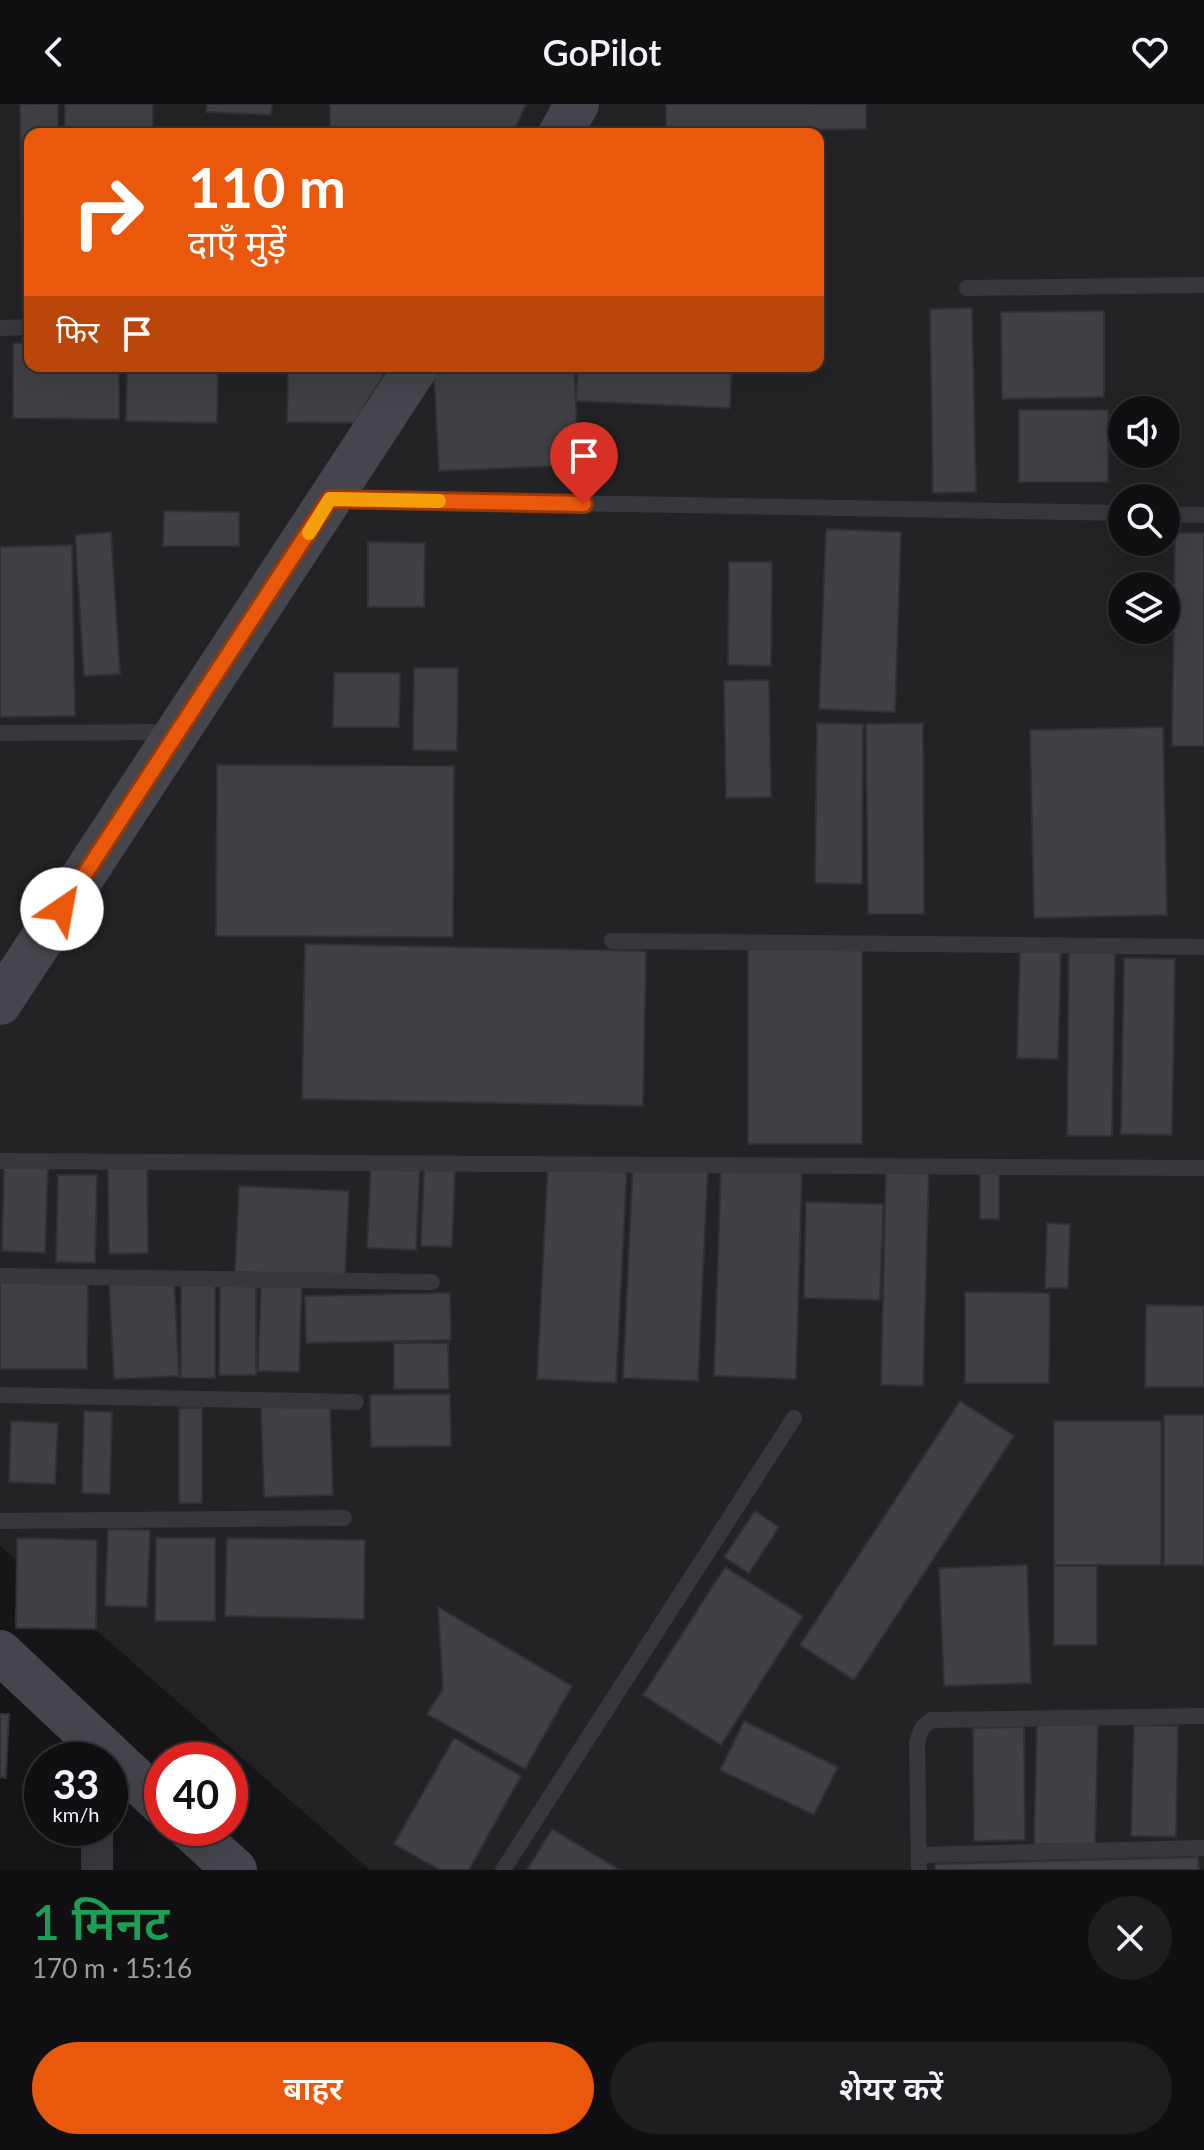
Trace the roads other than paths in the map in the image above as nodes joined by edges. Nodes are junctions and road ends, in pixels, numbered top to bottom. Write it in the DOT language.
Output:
graph roads {
  1 [pos="577,104"];
  2 [pos="563,128"];
  3 [pos="1204,285"];
  4 [pos="967,288"];
  5 [pos="24,327"];
  6 [pos="0,328"];
  7 [pos="413,372"];
  8 [pos="330,499"];
  9 [pos="1108,513"];
  10 [pos="1180,514"];
  11 [pos="1204,515"];
  12 [pos="178,732"];
  13 [pos="0,733"];
  14 [pos="612,941"];
  15 [pos="1204,947"];
  16 [pos="0,1003"];
  17 [pos="0,1161"];
  18 [pos="1204,1168"];
  19 [pos="0,1276"];
  20 [pos="432,1282"];
  21 [pos="0,1395"];
  22 [pos="356,1402"];
  23 [pos="794,1418"];
  24 [pos="344,1518"];
  25 [pos="0,1521"];
  26 [pos="0,1652"];
  27 [pos="1204,1716"];
  28 [pos="86,1742"];
  29 [pos="128,1777"];
  30 [pos="144,1790"];
  31 [pos="97,1846"];
  32 [pos="209,1846"];
  33 [pos="1204,1848"];
  34 [pos="919,1862"];
  35 [pos="97,1870"];
  36 [pos="235,1870"];
  37 [pos="503,1870"];
  1 -- 2 [label="street"];
  3 -- 4 [label="lane"];
  5 -- 6 [label="lane"];
  7 -- 8 [label="street"];
  8 -- 9 [label="lane"];
  8 -- 12 [label="street"];
  10 -- 11 [label="lane"];
  12 -- 13 [label="lane"];
  12 -- 16 [label="street"];
  14 -- 15 [label="lane"];
  17 -- 18 [label="lane"];
  19 -- 20 [label="lane"];
  21 -- 22 [label="lane"];
  23 -- 37 [label="lane"];
  24 -- 25 [label="lane"];
  26 -- 28 [label="street"];
  27 -- 34 [label="lane"];
  29 -- 30 [label="street"];
  31 -- 35 [label="street"];
  32 -- 36 [label="street"];
  33 -- 34 [label="lane"];
}
